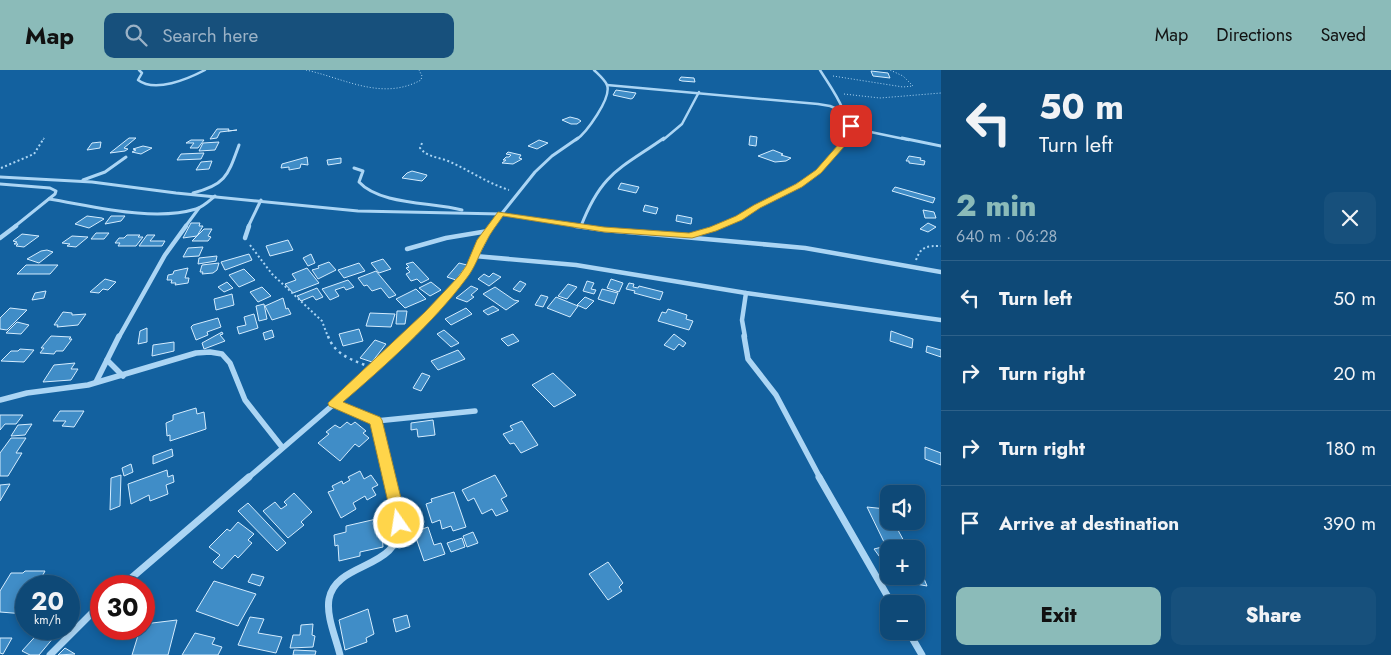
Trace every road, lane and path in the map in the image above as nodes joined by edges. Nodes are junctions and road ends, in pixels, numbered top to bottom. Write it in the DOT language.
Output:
graph roads {
  1 [pos="139,70"];
  2 [pos="205,70"];
  3 [pos="306,70"];
  4 [pos="419,70"];
  5 [pos="594,70"];
  6 [pos="820,70"];
  7 [pos="890,70"];
  8 [pos="824,76"];
  9 [pos="607,85"];
  10 [pos="699,92"];
  11 [pos="941,93"];
  12 [pos="835,95"];
  13 [pos="844,112"];
  14 [pos="844,121"];
  15 [pos="861,130"];
  16 [pos="847,134"];
  17 [pos="44,138"];
  18 [pos="422,143"];
  19 [pos="239,145"];
  20 [pos="941,146"];
  21 [pos="126,157"];
  22 [pos="354,168"];
  23 [pos="0,169"];
  24 [pos="0,177"];
  25 [pos="79,181"];
  26 [pos="0,184"];
  27 [pos="518,193"];
  28 [pos="187,194"];
  29 [pos="215,196"];
  30 [pos="49,199"];
  31 [pos="261,200"];
  32 [pos="199,208"];
  33 [pos="470,212"];
  34 [pos="501,214"];
  35 [pos="581,226"];
  36 [pos="488,231"];
  37 [pos="689,236"];
  38 [pos="0,238"];
  39 [pos="245,238"];
  40 [pos="941,246"];
  41 [pos="407,249"];
  42 [pos="475,256"];
  43 [pos="913,268"];
  44 [pos="941,272"];
  45 [pos="746,293"];
  46 [pos="941,320"];
  47 [pos="107,360"];
  48 [pos="374,368"];
  49 [pos="123,376"];
  50 [pos="96,382"];
  51 [pos="0,400"];
  52 [pos="334,403"];
  53 [pos="475,411"];
  54 [pos="376,420"];
  55 [pos="282,447"];
  56 [pos="135,575"];
  57 [pos="887,595"];
  58 [pos="90,615"];
  59 [pos="913,640"];
  60 [pos="50,655"];
  61 [pos="340,655"];
  62 [pos="922,655"];
  1 -- 2 [label="street"];
  3 -- 4 [label="path"];
  5 -- 9 [label="street"];
  6 -- 8 [label="street"];
  7 -- 8 [label="path"];
  8 -- 12 [label="street"];
  9 -- 10 [label="street"];
  9 -- 27 [label="street"];
  10 -- 13 [label="street"];
  10 -- 35 [label="street"];
  11 -- 12 [label="path"];
  12 -- 13 [label="street"];
  13 -- 14 [label="street"];
  14 -- 15 [label="street"];
  14 -- 16 [label="street"];
  15 -- 16 [label="street"];
  15 -- 20 [label="street"];
  16 -- 37 [label="street"];
  17 -- 23 [label="path"];
  18 -- 27 [label="path"];
  19 -- 28 [label="street"];
  21 -- 25 [label="street"];
  22 -- 33 [label="street"];
  24 -- 25 [label="street"];
  25 -- 28 [label="street"];
  26 -- 30 [label="street"];
  27 -- 34 [label="street"];
  28 -- 29 [label="street"];
  29 -- 31 [label="street"];
  29 -- 32 [label="street"];
  30 -- 32 [label="street"];
  30 -- 38 [label="street"];
  31 -- 33 [label="street"];
  31 -- 39 [label="street"];
  32 -- 47 [label="street"];
  33 -- 34 [label="street"];
  34 -- 35 [label="street"];
  34 -- 36 [label="street"];
  35 -- 37 [label="street"];
  36 -- 41 [label="street"];
  36 -- 42 [label="street"];
  37 -- 43 [label="street"];
  39 -- 48 [label="path"];
  40 -- 43 [label="path"];
  42 -- 45 [label="street"];
  42 -- 48 [label="street"];
  43 -- 44 [label="street"];
  45 -- 46 [label="street"];
  45 -- 57 [label="street"];
  47 -- 49 [label="street"];
  47 -- 50 [label="street"];
  48 -- 52 [label="street"];
  49 -- 50 [label="street"];
  49 -- 55 [label="street"];
  50 -- 51 [label="street"];
  52 -- 54 [label="street"];
  52 -- 55 [label="street"];
  53 -- 54 [label="street"];
  54 -- 61 [label="street"];
  55 -- 56 [label="street"];
  58 -- 60 [label="street"];
  59 -- 62 [label="street"];
}
